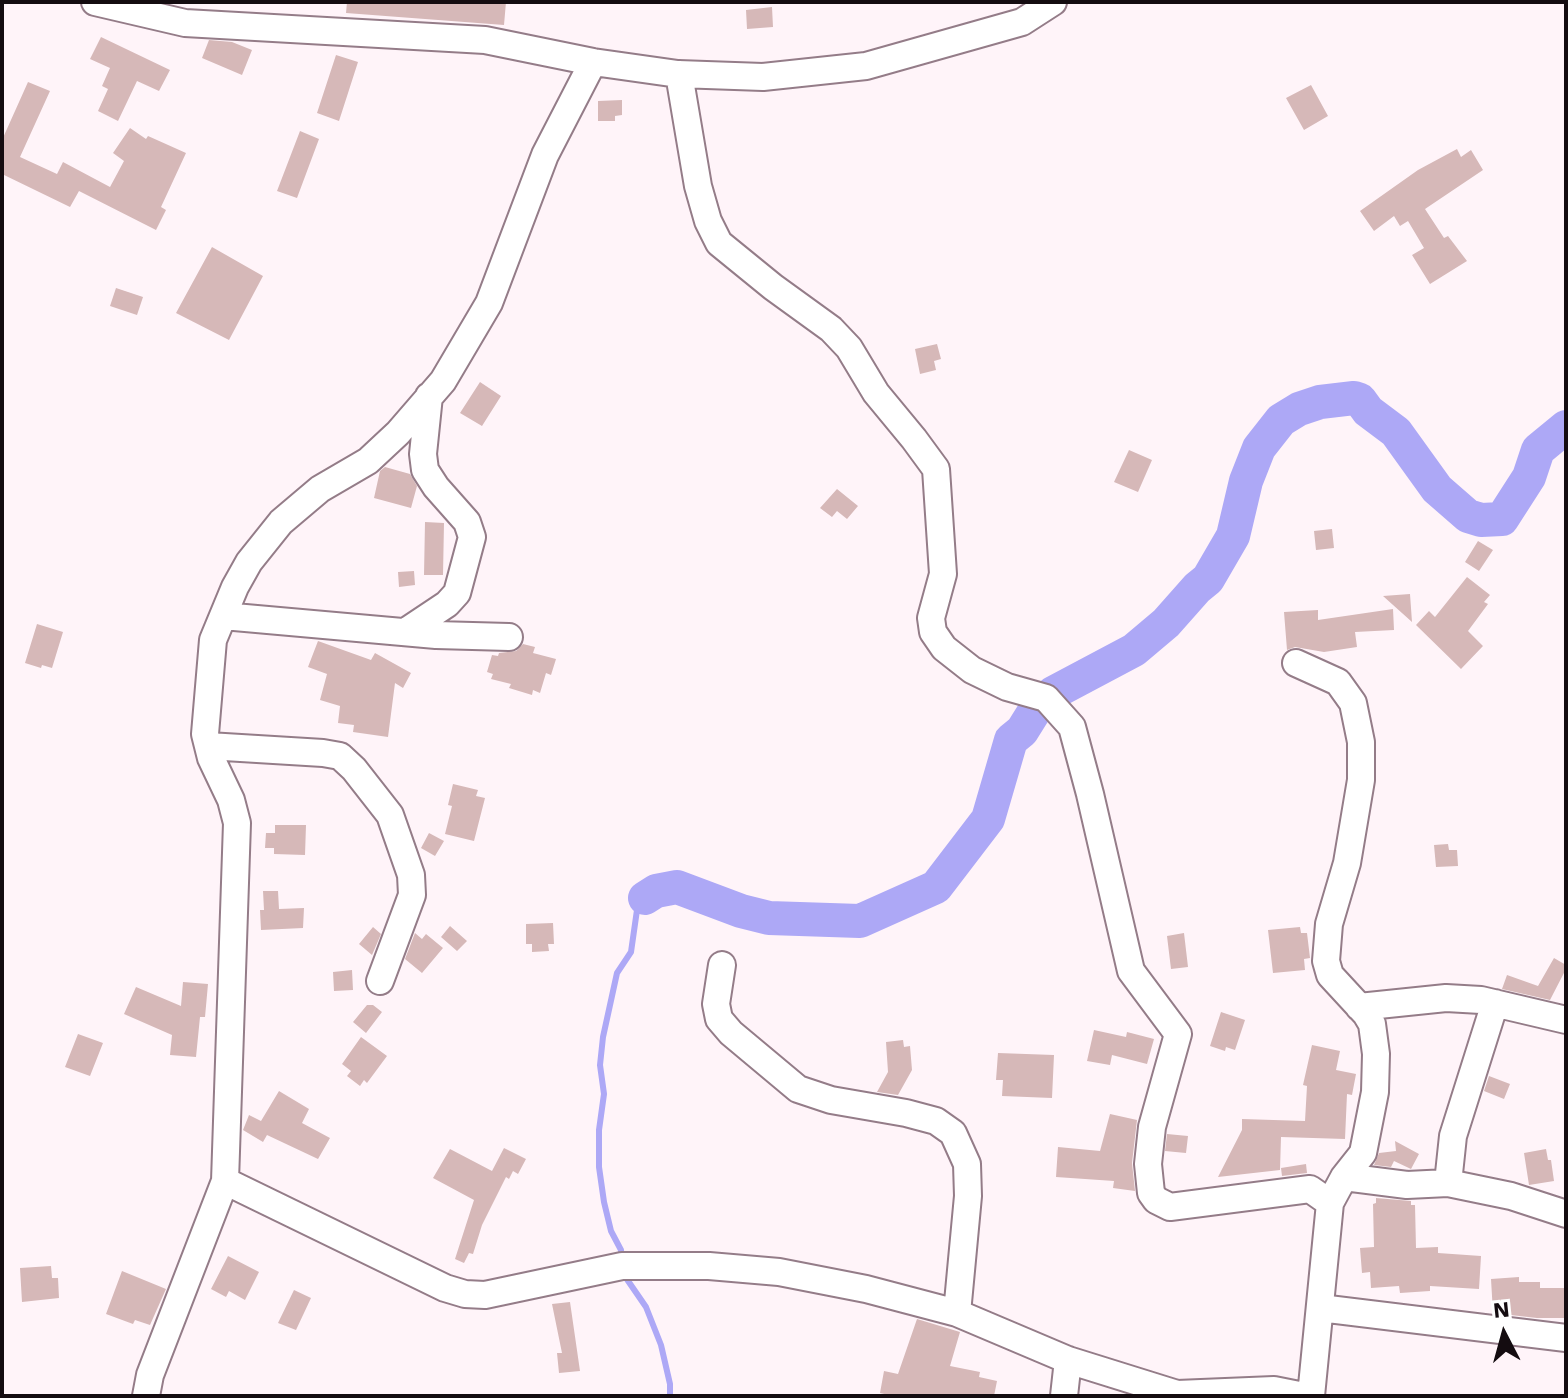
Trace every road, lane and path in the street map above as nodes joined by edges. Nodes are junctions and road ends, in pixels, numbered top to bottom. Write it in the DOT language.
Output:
graph roads {
  1 [pos="95,2"];
  2 [pos="1053,2"];
  3 [pos="593,62"];
  4 [pos="679,74"];
  5 [pos="429,396"];
  6 [pos="223,616"];
  7 [pos="405,632"];
  8 [pos="509,637"];
  9 [pos="1296,663"];
  10 [pos="208,746"];
  11 [pos="722,965"];
  12 [pos="380,981"];
  13 [pos="1495,1003"];
  14 [pos="1359,1007"];
  15 [pos="1566,1020"];
  16 [pos="1344,1177"];
  17 [pos="225,1181"];
  18 [pos="1448,1183"];
  19 [pos="1330,1203"];
  20 [pos="1566,1214"];
  21 [pos="1320,1308"];
  22 [pos="957,1313"];
  23 [pos="1566,1338"];
  24 [pos="1068,1360"];
  25 [pos="146,1396"];
  26 [pos="1064,1396"];
  27 [pos="1304,1396"];
  28 [pos="1311,1396"];
  1 -- 3 [label="street"];
  2 -- 4 [label="street"];
  3 -- 4 [label="street"];
  3 -- 5 [label="street"];
  4 -- 19 [label="street"];
  5 -- 6 [label="street"];
  5 -- 7 [label="street"];
  6 -- 7 [label="street"];
  6 -- 10 [label="street"];
  7 -- 8 [label="street"];
  9 -- 14 [label="street"];
  10 -- 12 [label="street"];
  10 -- 17 [label="street"];
  11 -- 22 [label="street"];
  13 -- 14 [label="street"];
  13 -- 15 [label="street"];
  13 -- 18 [label="street"];
  14 -- 16 [label="street"];
  16 -- 18 [label="street"];
  16 -- 19 [label="street"];
  17 -- 22 [label="street"];
  17 -- 25 [label="street"];
  18 -- 20 [label="street"];
  19 -- 21 [label="street"];
  21 -- 23 [label="street"];
  21 -- 28 [label="street"];
  22 -- 24 [label="street"];
  24 -- 26 [label="street"];
  24 -- 27 [label="street"];
}
